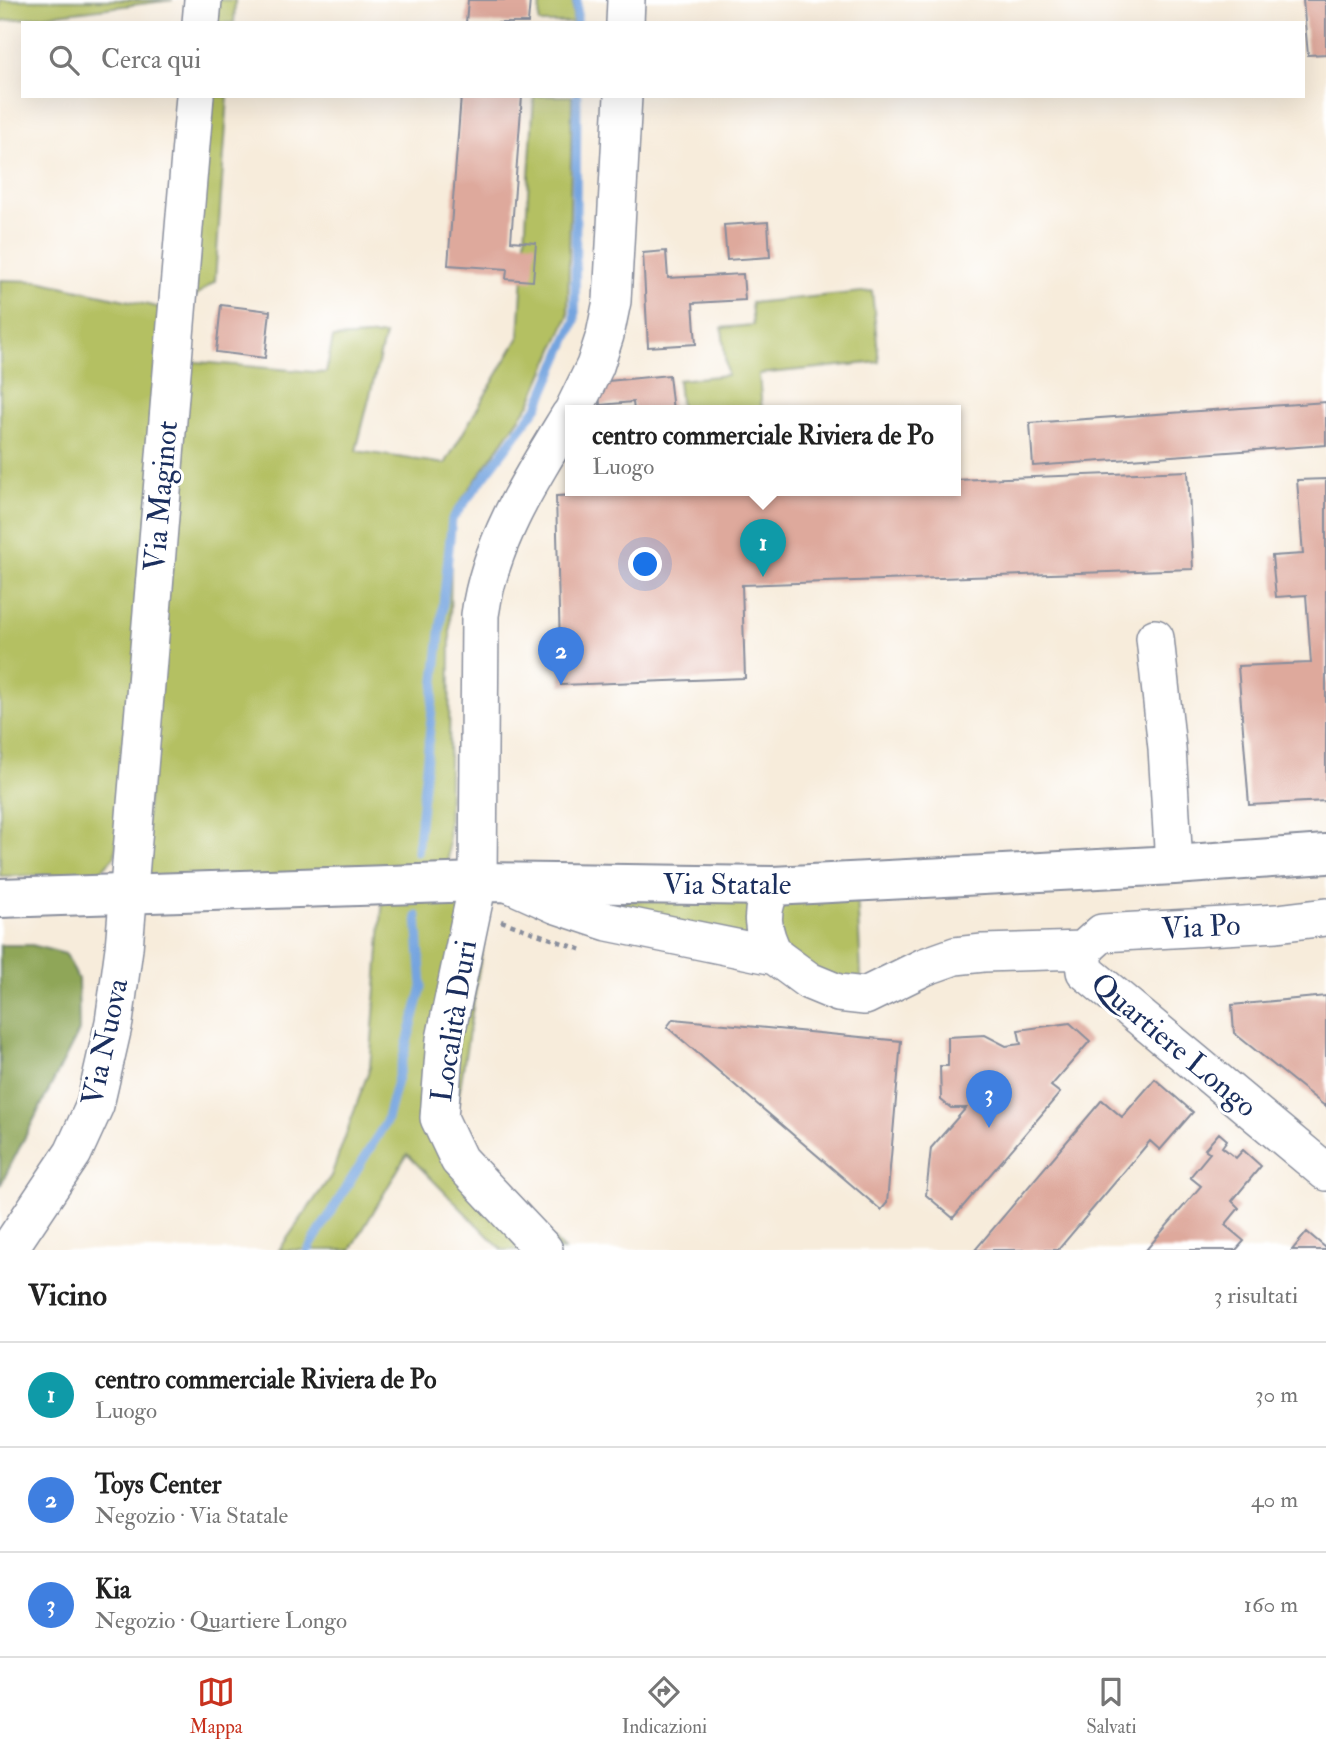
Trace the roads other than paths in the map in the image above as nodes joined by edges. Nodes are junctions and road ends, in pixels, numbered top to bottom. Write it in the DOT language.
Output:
graph roads {
  1 [pos="203,0"];
  2 [pos="626,0"];
  3 [pos="201,21"];
  4 [pos="625,21"];
  5 [pos="195,98"];
  6 [pos="624,98"];
  7 [pos="576,405"];
  8 [pos="565,423"];
  9 [pos="1155,638"];
  10 [pos="1326,854"];
  11 [pos="1174,865"];
  12 [pos="773,886"];
  13 [pos="485,893"];
  14 [pos="127,895"];
  15 [pos="0,898"];
  16 [pos="1326,917"];
  17 [pos="1083,950"];
  18 [pos="775,956"];
  19 [pos="1326,1172"];
  20 [pos="8,1250"];
  21 [pos="544,1250"];
  1 -- 3 [label="street"];
  2 -- 4 [label="street"];
  5 -- 14 [label="street, Via Maginot"];
  6 -- 7 [label="street"];
  8 -- 13 [label="street, Località Duri"];
  9 -- 11 [label="street"];
  10 -- 11 [label="main road, Via Statale"];
  11 -- 12 [label="main road, Via Statale"];
  12 -- 13 [label="main road, Via Statale"];
  12 -- 18 [label="street"];
  13 -- 14 [label="main road, Via Statale"];
  13 -- 18 [label="street, Quartiere Longo"];
  13 -- 21 [label="street, Località Duri"];
  14 -- 15 [label="main road, Via Statale"];
  14 -- 20 [label="street, Via Nuova"];
  16 -- 17 [label="street, Via Po"];
  17 -- 18 [label="street, Quartiere Longo"];
  17 -- 19 [label="street, Quartiere Longo"];
}
